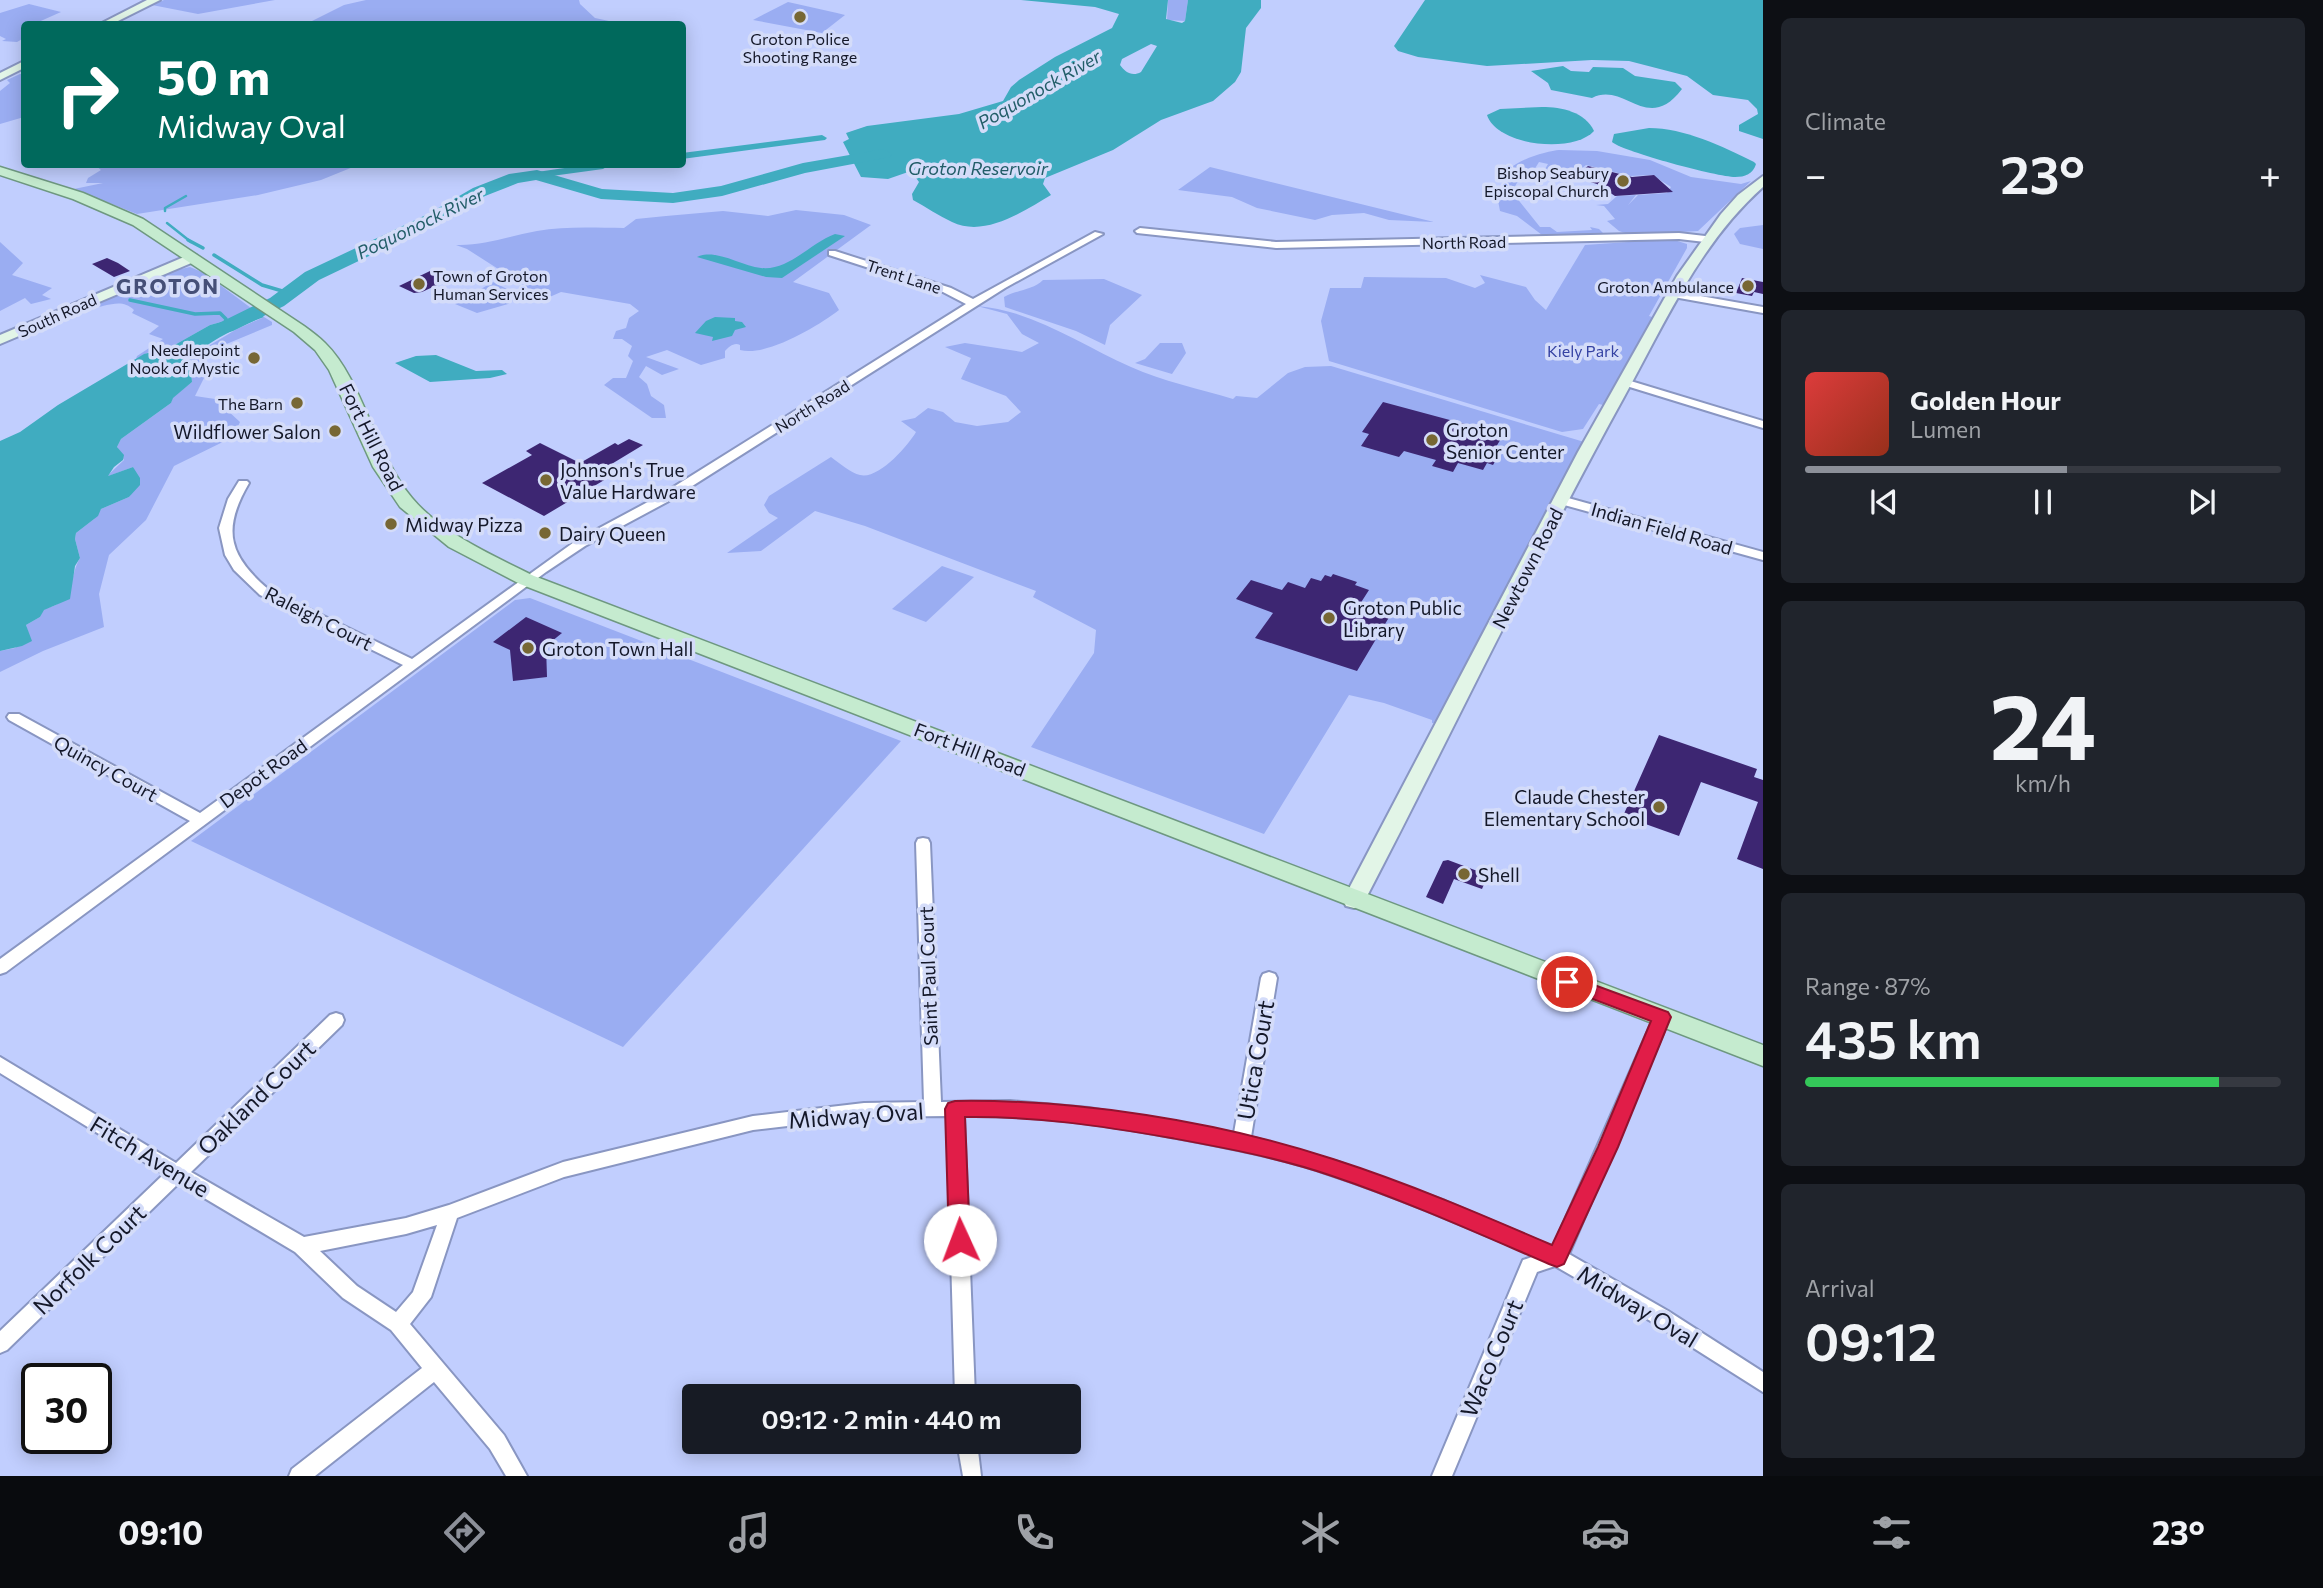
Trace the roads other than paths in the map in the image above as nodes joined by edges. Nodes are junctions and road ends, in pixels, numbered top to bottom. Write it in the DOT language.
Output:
graph roads {
  1 [pos="155,0"];
  2 [pos="111,21"];
  3 [pos="21,66"];
  4 [pos="0,76"];
  5 [pos="0,171"];
  6 [pos="1763,180"];
  7 [pos="1140,231"];
  8 [pos="1098,234"];
  9 [pos="1705,239"];
  10 [pos="832,253"];
  11 [pos="191,257"];
  12 [pos="1672,294"];
  13 [pos="974,304"];
  14 [pos="1763,310"];
  15 [pos="0,340"];
  16 [pos="1624,382"];
  17 [pos="1763,425"];
  18 [pos="243,483"];
  19 [pos="1561,500"];
  20 [pos="1762,553"];
  21 [pos="527,580"];
  22 [pos="412,664"];
  23 [pos="14,717"];
  24 [pos="199,819"];
  25 [pos="923,843"];
  26 [pos="1354,900"];
  27 [pos="0,968"];
  28 [pos="1269,978"];
  29 [pos="1662,1017"];
  30 [pos="336,1020"];
  31 [pos="1763,1056"];
  32 [pos="0,1064"];
  33 [pos="955,1109"];
  34 [pos="933,1110"];
  35 [pos="1241,1142"];
  36 [pos="177,1174"];
  37 [pos="450,1213"];
  38 [pos="302,1246"];
  39 [pos="1557,1257"];
  40 [pos="398,1324"];
  41 [pos="0,1344"];
  42 [pos="438,1368"];
  43 [pos="1763,1383"];
  44 [pos="965,1384"];
  45 [pos="968,1454"];
  46 [pos="971,1474"];
  47 [pos="299,1476"];
  48 [pos="517,1476"];
  49 [pos="1442,1476"];
  1 -- 2 [label="main road"];
  3 -- 4 [label="main road"];
  5 -- 11 [label="main road, Fort Hill Road"];
  6 -- 9 [label="main road"];
  7 -- 9 [label="street, North Road"];
  8 -- 13 [label="street, North Road"];
  9 -- 12 [label="main road, Newtown Road"];
  10 -- 13 [label="street, Trent Lane"];
  11 -- 15 [label="main road, South Road"];
  11 -- 21 [label="main road, Fort Hill Road"];
  12 -- 14 [label="street"];
  12 -- 16 [label="main road, Newtown Road"];
  13 -- 21 [label="street, North Road"];
  16 -- 17 [label="street"];
  16 -- 19 [label="main road, Newtown Road"];
  18 -- 22 [label="street, Raleigh Court"];
  19 -- 20 [label="street, Indian Field Road"];
  19 -- 26 [label="main road, Newtown Road"];
  21 -- 22 [label="street, Depot Road"];
  21 -- 26 [label="main road, Fort Hill Road"];
  22 -- 24 [label="street, Depot Road"];
  23 -- 24 [label="street, Quincy Court"];
  24 -- 27 [label="street, Depot Road"];
  25 -- 34 [label="street, Saint Paul Court"];
  26 -- 29 [label="main road, Fort Hill Road"];
  28 -- 35 [label="street, Utica Court"];
  29 -- 31 [label="main road, Fort Hill Road"];
  29 -- 39 [label="street"];
  30 -- 36 [label="street, Oakland Court"];
  32 -- 36 [label="street, Fitch Avenue"];
  33 -- 34 [label="street, Midway Oval"];
  33 -- 35 [label="street, Midway Oval"];
  33 -- 44 [label="street"];
  34 -- 37 [label="street, Midway Oval"];
  35 -- 39 [label="street, Midway Oval"];
  36 -- 38 [label="street, Fitch Avenue"];
  36 -- 41 [label="street, Norfolk Court"];
  37 -- 38 [label="street, Midway Oval"];
  37 -- 40 [label="street"];
  38 -- 40 [label="street"];
  39 -- 43 [label="street, Midway Oval"];
  39 -- 49 [label="street, Waco Court"];
  40 -- 42 [label="street"];
  42 -- 47 [label="street"];
  42 -- 48 [label="street"];
  45 -- 46 [label="street"];
}
